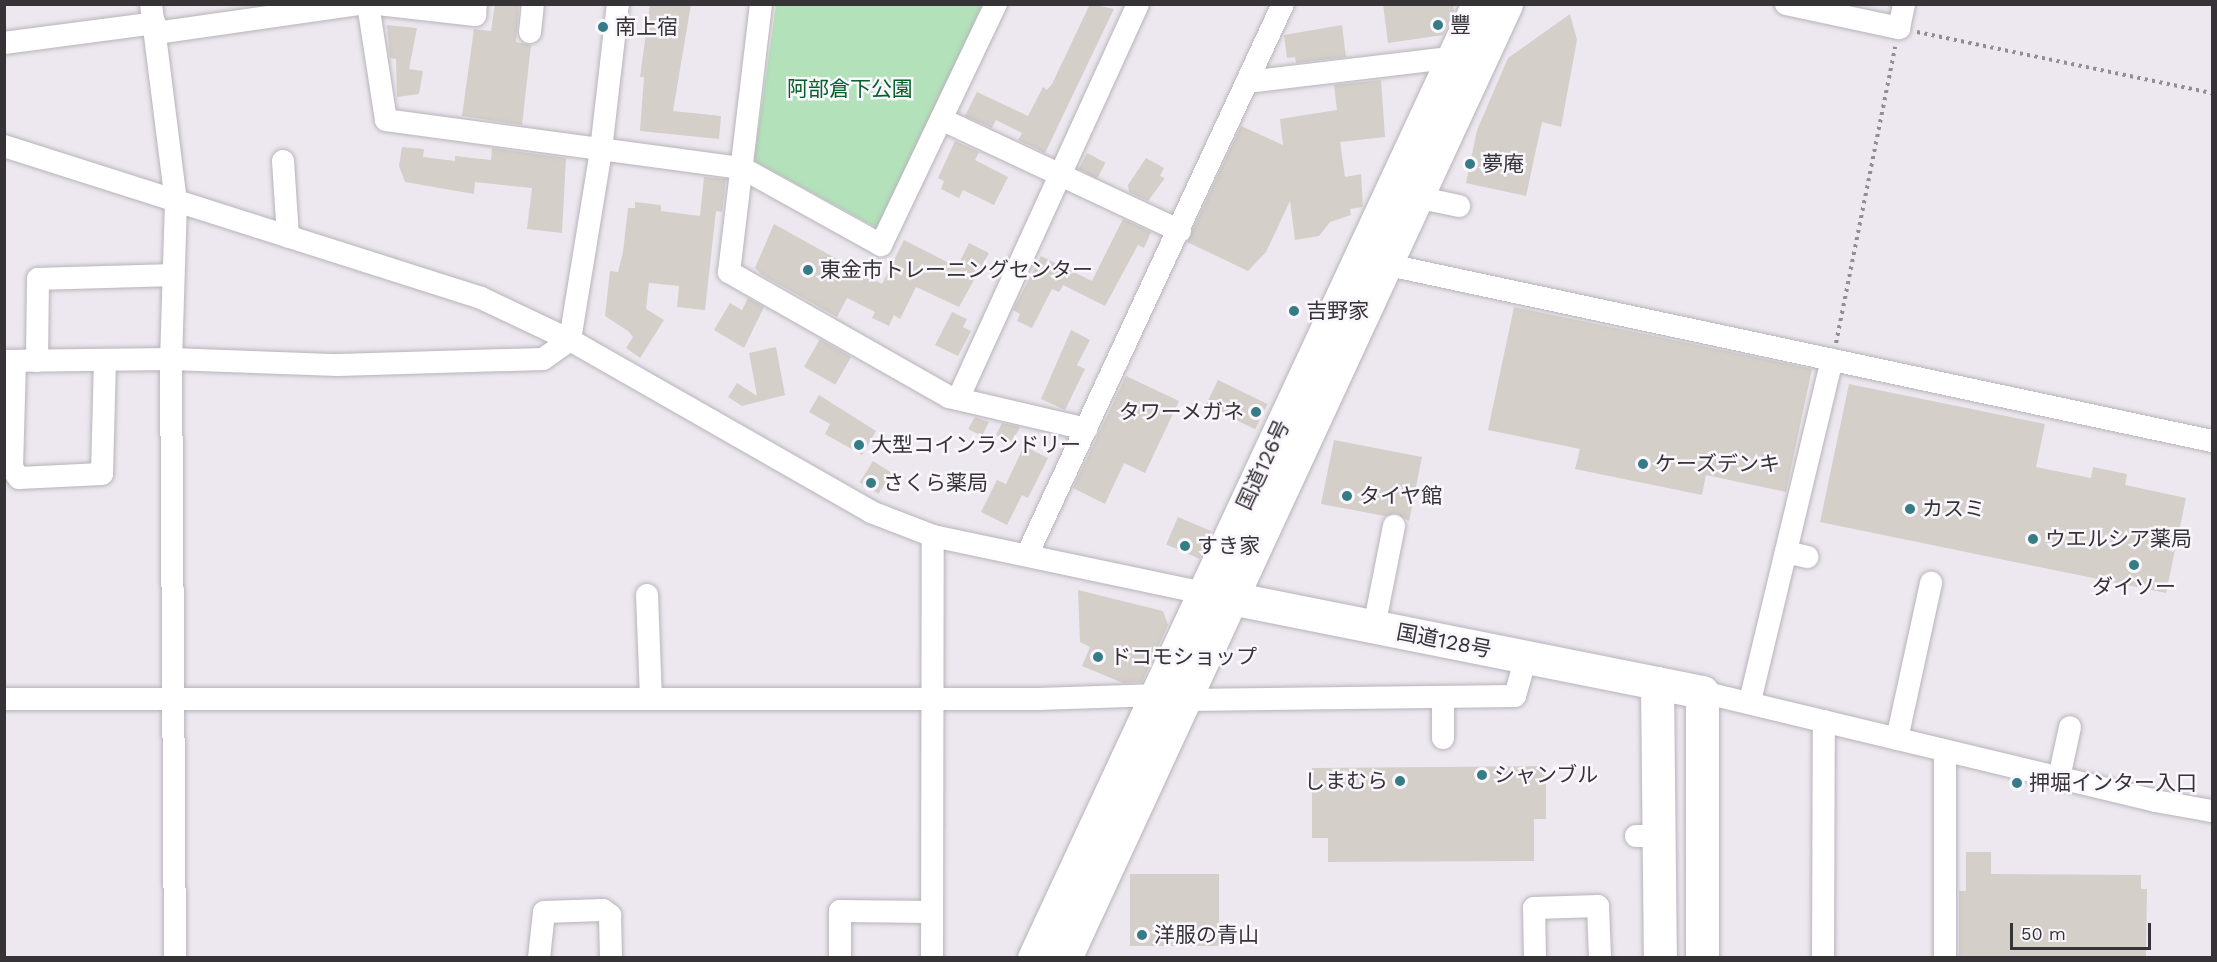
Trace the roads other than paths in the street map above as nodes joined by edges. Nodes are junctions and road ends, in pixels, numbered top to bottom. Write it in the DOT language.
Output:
graph roads {
  1 [pos="360,4"];
  2 [pos="368,4"];
  3 [pos="378,4"];
  4 [pos="476,4"];
  5 [pos="533,4"];
  6 [pos="618,4"];
  7 [pos="761,4"];
  8 [pos="996,4"];
  9 [pos="1138,4"];
  10 [pos="1283,4"];
  11 [pos="1478,4"];
  12 [pos="1506,4"];
  13 [pos="1786,4"];
  14 [pos="1904,4"];
  15 [pos="1809,7"];
  16 [pos="267,11"];
  17 [pos="154,20"];
  18 [pos="530,32"];
  19 [pos="4,43"];
  20 [pos="1456,57"];
  21 [pos="1247,82"];
  22 [pos="941,119"];
  23 [pos="4,146"];
  24 [pos="601,150"];
  25 [pos="284,161"];
  26 [pos="741,168"];
  27 [pos="1062,174"];
  28 [pos="1416,197"];
  29 [pos="177,202"];
  30 [pos="1459,206"];
  31 [pos="1180,231"];
  32 [pos="288,237"];
  33 [pos="1384,264"];
  34 [pos="173,275"];
  35 [pos="570,340"];
  36 [pos="171,359"];
  37 [pos="105,360"];
  38 [pos="1832,360"];
  39 [pos="10,361"];
  40 [pos="37,361"];
  41 [pos="958,399"];
  42 [pos="1086,429"];
  43 [pos="2212,441"];
  44 [pos="1394,526"];
  45 [pos="933,536"];
  46 [pos="1026,555"];
  47 [pos="1931,583"];
  48 [pos="647,595"];
  49 [pos="1218,596"];
  50 [pos="1374,627"];
  51 [pos="1526,657"];
  52 [pos="1658,683"];
  53 [pos="1702,692"];
  54 [pos="932,697"];
  55 [pos="1172,697"];
  56 [pos="1443,697"];
  57 [pos="651,698"];
  58 [pos="4,699"];
  59 [pos="176,699"];
  60 [pos="1750,701"];
  61 [pos="1824,721"];
  62 [pos="2070,727"];
  63 [pos="1443,738"];
  64 [pos="1897,739"];
  65 [pos="1945,751"];
  66 [pos="2059,778"];
  67 [pos="2212,811"];
  68 [pos="932,912"];
  69 [pos="175,957"];
  70 [pos="539,957"];
  71 [pos="611,957"];
  72 [pos="840,957"];
  73 [pos="932,957"];
  74 [pos="1034,957"];
  75 [pos="1065,957"];
  76 [pos="1535,957"];
  77 [pos="1600,957"];
  78 [pos="1660,957"];
  79 [pos="1702,957"];
  80 [pos="1823,957"];
  81 [pos="1945,957"];
  1 -- 16 [label="street"];
  2 -- 24 [label="street"];
  3 -- 4 [label="street"];
  5 -- 18 [label="street"];
  6 -- 24 [label="street"];
  7 -- 26 [label="street"];
  8 -- 22 [label="street"];
  9 -- 27 [label="street"];
  10 -- 21 [label="street"];
  11 -- 20 [label="highway, 国道126号"];
  12 -- 28 [label="highway, 国道126号"];
  13 -- 15 [label="street"];
  14 -- 15 [label="street"];
  16 -- 17 [label="street"];
  17 -- 19 [label="street"];
  17 -- 29 [label="street"];
  20 -- 21 [label="street"];
  20 -- 49 [label="highway, 国道126号"];
  21 -- 31 [label="street"];
  22 -- 26 [label="street"];
  22 -- 27 [label="street"];
  23 -- 29 [label="street"];
  24 -- 26 [label="street"];
  24 -- 35 [label="street"];
  25 -- 32 [label="street"];
  26 -- 41 [label="street"];
  27 -- 31 [label="street"];
  27 -- 41 [label="street"];
  28 -- 30 [label="street"];
  28 -- 33 [label="highway, 国道126号"];
  29 -- 32 [label="street"];
  29 -- 34 [label="street"];
  31 -- 42 [label="street"];
  32 -- 35 [label="street"];
  33 -- 38 [label="street"];
  33 -- 49 [label="highway, 国道126号"];
  34 -- 36 [label="street"];
  34 -- 40 [label="street"];
  35 -- 36 [label="street"];
  35 -- 45 [label="street"];
  36 -- 37 [label="street"];
  36 -- 59 [label="street"];
  37 -- 39 [label="street"];
  37 -- 40 [label="street"];
  38 -- 43 [label="street"];
  38 -- 60 [label="street"];
  39 -- 40 [label="street"];
  41 -- 42 [label="street"];
  42 -- 46 [label="street"];
  44 -- 50 [label="street"];
  45 -- 46 [label="street"];
  45 -- 54 [label="street"];
  46 -- 49 [label="street"];
  47 -- 64 [label="street"];
  48 -- 57 [label="street"];
  49 -- 50 [label="highway, 国道128号"];
  49 -- 55 [label="highway, 国道126号"];
  50 -- 51 [label="highway, 国道128号"];
  51 -- 52 [label="highway, 国道128号"];
  51 -- 56 [label="street"];
  52 -- 53 [label="highway, 国道128号"];
  52 -- 78 [label="highway"];
  53 -- 60 [label="street"];
  53 -- 79 [label="highway"];
  54 -- 55 [label="street"];
  54 -- 57 [label="street"];
  54 -- 68 [label="street"];
  55 -- 56 [label="street"];
  55 -- 74 [label="highway, 国道126号"];
  55 -- 75 [label="highway, 国道126号"];
  56 -- 63 [label="street"];
  57 -- 59 [label="street"];
  58 -- 59 [label="street"];
  59 -- 69 [label="street"];
  60 -- 61 [label="street"];
  61 -- 64 [label="street"];
  61 -- 80 [label="street"];
  62 -- 66 [label="street"];
  64 -- 65 [label="street"];
  65 -- 66 [label="street"];
  65 -- 81 [label="street"];
  66 -- 67 [label="street"];
  68 -- 72 [label="street"];
  68 -- 73 [label="street"];
  70 -- 71 [label="street"];
  76 -- 77 [label="street"];
}
